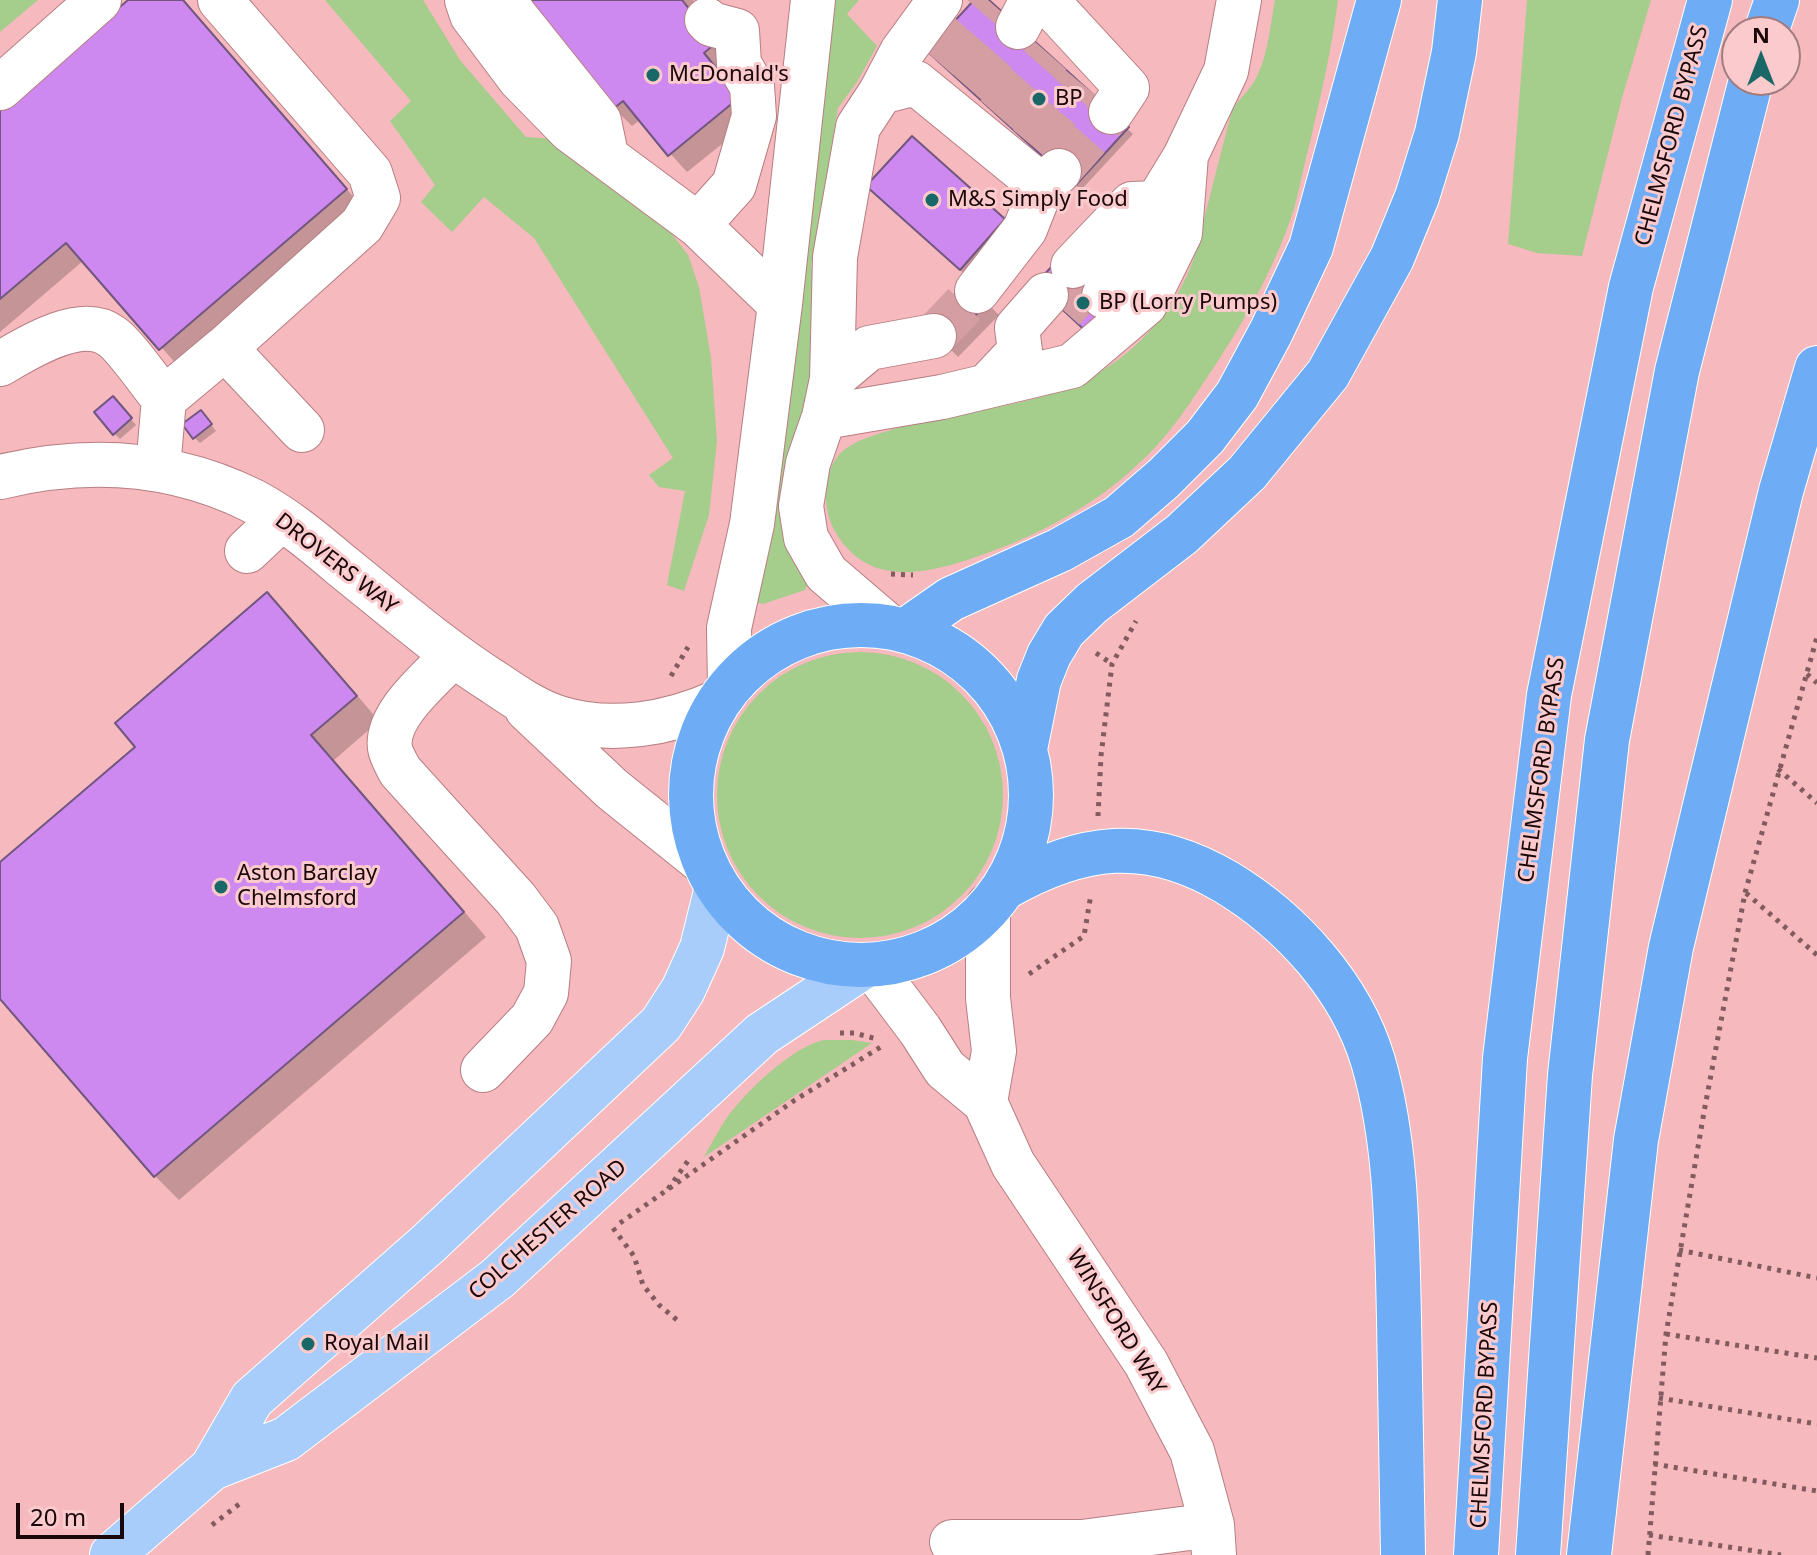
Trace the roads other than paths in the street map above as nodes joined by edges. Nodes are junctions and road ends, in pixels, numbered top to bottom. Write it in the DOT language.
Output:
graph roads {
  1 [pos="99,0"];
  2 [pos="220,0"];
  3 [pos="467,0"];
  4 [pos="506,0"];
  5 [pos="940,0"];
  6 [pos="1208,0"];
  7 [pos="1239,0"];
  8 [pos="1379,0"];
  9 [pos="1460,0"];
  10 [pos="1710,0"];
  11 [pos="811,16"];
  12 [pos="718,17"];
  13 [pos="1226,71"];
  14 [pos="0,88"];
  15 [pos="1747,96"];
  16 [pos="946,97"];
  17 [pos="1186,155"];
  18 [pos="607,159"];
  19 [pos="698,225"];
  20 [pos="977,291"];
  21 [pos="780,304"];
  22 [pos="934,336"];
  23 [pos="225,348"];
  24 [pos="0,364"];
  25 [pos="1817,368"];
  26 [pos="987,386"];
  27 [pos="828,398"];
  28 [pos="164,399"];
  29 [pos="302,430"];
  30 [pos="158,468"];
  31 [pos="0,477"];
  32 [pos="281,519"];
  33 [pos="247,551"];
  34 [pos="897,629"];
  35 [pos="452,656"];
  36 [pos="724,694"];
  37 [pos="513,695"];
  38 [pos="1025,749"];
  39 [pos="710,874"];
  40 [pos="996,897"];
  41 [pos="869,965"];
  42 [pos="483,1070"];
  43 [pos="985,1102"];
  44 [pos="212,1468"];
  45 [pos="1213,1540"];
  46 [pos="1071,1548"];
  47 [pos="956,1549"];
  48 [pos="112,1555"];
  49 [pos="1403,1555"];
  50 [pos="1476,1555"];
  51 [pos="1538,1555"];
  52 [pos="1589,1555"];
  1 -- 14 [label="street"];
  2 -- 23 [label="street"];
  3 -- 18 [label="street"];
  4 -- 18 [label="street"];
  5 -- 16 [label="street"];
  6 -- 13 [label="street"];
  7 -- 13 [label="street"];
  8 -- 34 [label="highway"];
  9 -- 38 [label="highway"];
  10 -- 50 [label="highway, CHELMSFORD BYPASS"];
  11 -- 12 [label="street"];
  11 -- 21 [label="street"];
  12 -- 19 [label="street"];
  13 -- 17 [label="street"];
  15 -- 51 [label="highway"];
  16 -- 20 [label="street"];
  16 -- 27 [label="street"];
  17 -- 26 [label="street"];
  17 -- 26 [label="street"];
  18 -- 19 [label="street"];
  19 -- 21 [label="street"];
  21 -- 36 [label="street"];
  22 -- 27 [label="street"];
  23 -- 28 [label="street"];
  23 -- 29 [label="street"];
  24 -- 28 [label="street"];
  25 -- 52 [label="highway"];
  26 -- 27 [label="street"];
  27 -- 34 [label="street"];
  28 -- 30 [label="street"];
  30 -- 31 [label="street, DROVERS WAY"];
  30 -- 32 [label="street, DROVERS WAY"];
  32 -- 33 [label="street"];
  32 -- 35 [label="street, DROVERS WAY"];
  34 -- 36 [label="highway"];
  34 -- 38 [label="highway"];
  35 -- 37 [label="street, DROVERS WAY"];
  35 -- 42 [label="street"];
  36 -- 37 [label="street, DROVERS WAY"];
  36 -- 39 [label="highway"];
  37 -- 39 [label="street, DROVERS WAY"];
  38 -- 40 [label="highway"];
  39 -- 41 [label="highway"];
  39 -- 44 [label="main road, COLCHESTER ROAD"];
  40 -- 41 [label="highway"];
  40 -- 43 [label="street"];
  40 -- 49 [label="highway"];
  41 -- 43 [label="street, WINSFORD WAY"];
  41 -- 44 [label="main road, COLCHESTER ROAD"];
  43 -- 45 [label="street, WINSFORD WAY"];
  44 -- 48 [label="main road, COLCHESTER ROAD"];
  45 -- 46 [label="street"];
  46 -- 47 [label="street"];
}
